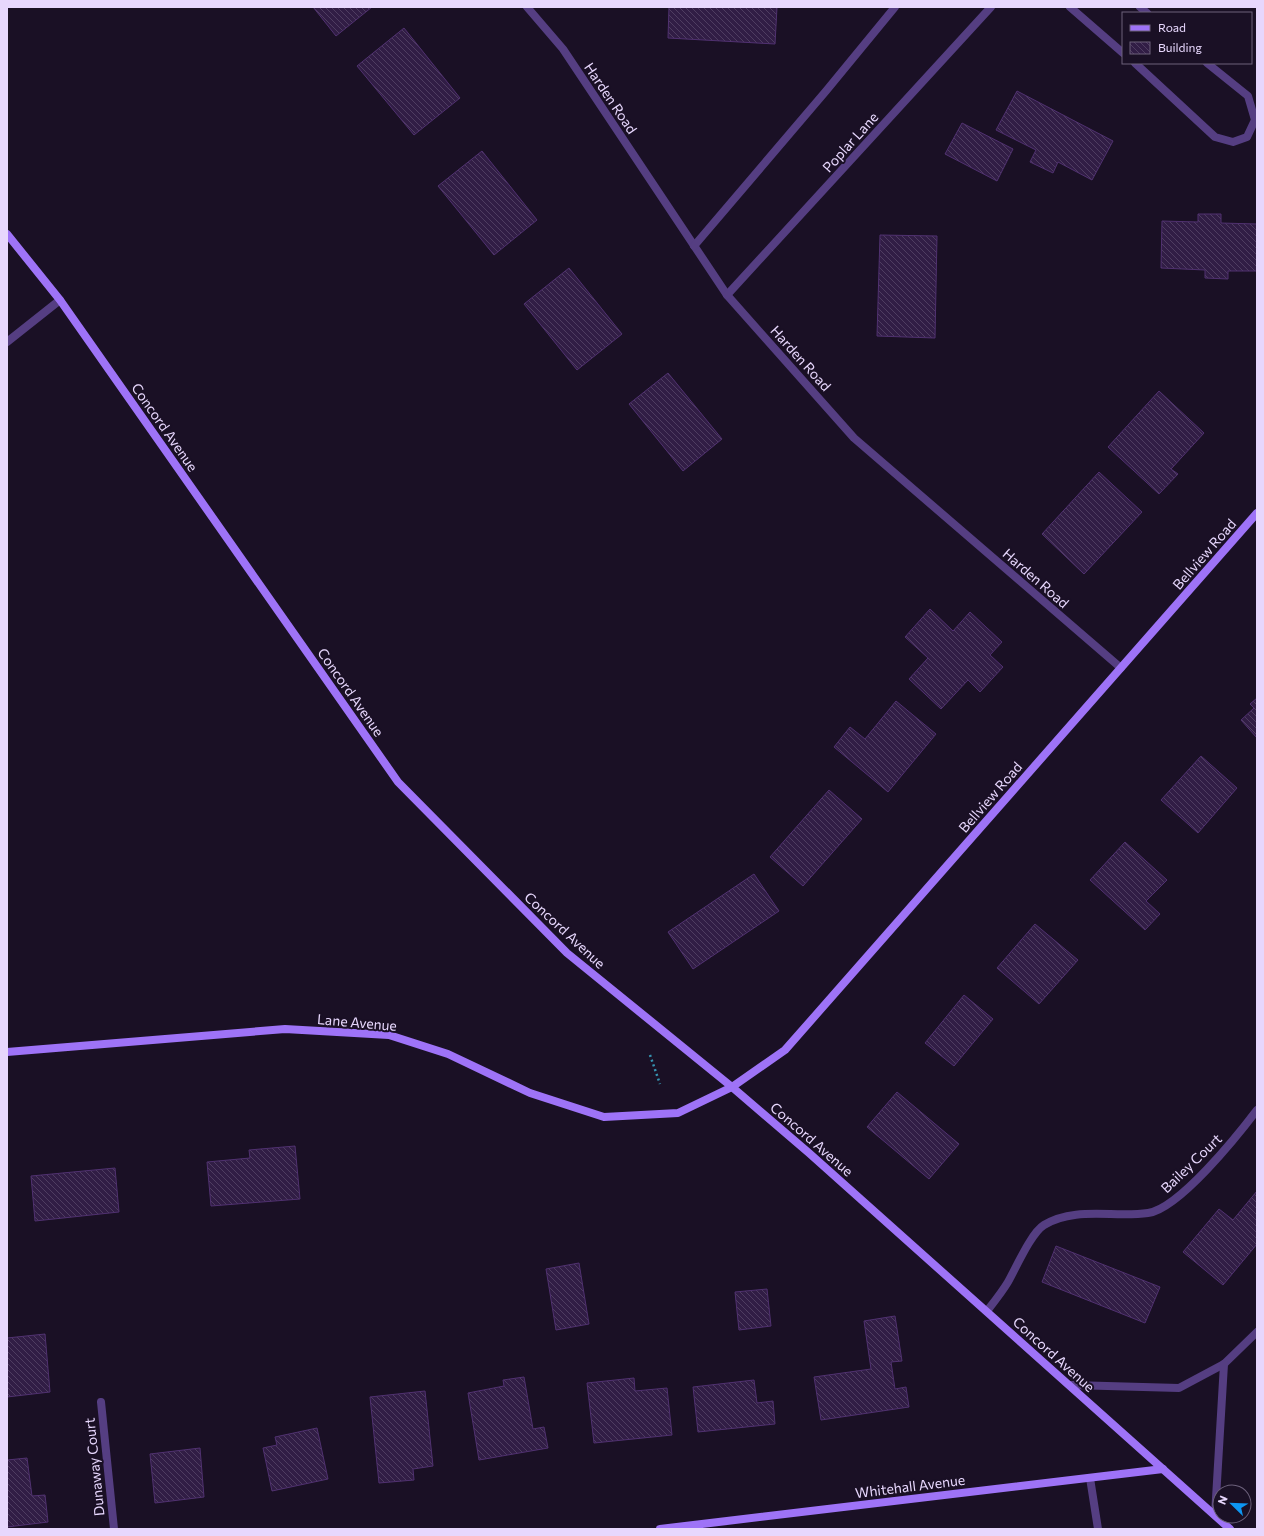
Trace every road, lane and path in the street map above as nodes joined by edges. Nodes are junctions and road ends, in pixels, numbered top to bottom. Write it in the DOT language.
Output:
graph roads {
  1 [pos="527,7"];
  2 [pos="895,7"];
  3 [pos="991,7"];
  4 [pos="1070,7"];
  5 [pos="1122,52"];
  6 [pos="1136,64"];
  7 [pos="1208,64"];
  8 [pos="7,234"];
  9 [pos="694,246"];
  10 [pos="728,295"];
  11 [pos="60,300"];
  12 [pos="7,342"];
  13 [pos="1257,513"];
  14 [pos="1121,668"];
  15 [pos="7,1052"];
  16 [pos="650,1055"];
  17 [pos="660,1084"];
  18 [pos="732,1086"];
  19 [pos="1257,1110"];
  20 [pos="987,1311"];
  21 [pos="1257,1332"];
  22 [pos="1224,1364"];
  23 [pos="1071,1385"];
  24 [pos="101,1402"];
  25 [pos="1163,1469"];
  26 [pos="1090,1478"];
  27 [pos="1216,1484"];
  28 [pos="1212,1513"];
  29 [pos="114,1529"];
  30 [pos="660,1529"];
  31 [pos="1098,1529"];
  1 -- 9 [label="street, Harden Road"];
  2 -- 9 [label="street"];
  3 -- 10 [label="street, Poplar Lane"];
  4 -- 5 [label="street"];
  6 -- 7 [label="street"];
  8 -- 11 [label="street, Concord Avenue"];
  9 -- 10 [label="street, Harden Road"];
  10 -- 14 [label="street, Harden Road"];
  11 -- 12 [label="street"];
  11 -- 18 [label="street, Concord Avenue"];
  13 -- 14 [label="street, Bellview Road"];
  14 -- 18 [label="street, Bellview Road"];
  15 -- 18 [label="street, Lane Avenue"];
  16 -- 17 [label="path"];
  18 -- 20 [label="street, Concord Avenue"];
  19 -- 20 [label="street, Bailey Court"];
  20 -- 23 [label="street, Concord Avenue"];
  21 -- 22 [label="street"];
  22 -- 23 [label="street"];
  22 -- 27 [label="street"];
  23 -- 25 [label="street, Concord Avenue"];
  24 -- 29 [label="street, Dunaway Court"];
  25 -- 26 [label="street, Whitehall Avenue"];
  25 -- 28 [label="street, Concord Avenue"];
  26 -- 30 [label="street, Whitehall Avenue"];
  26 -- 31 [label="street"];
}
